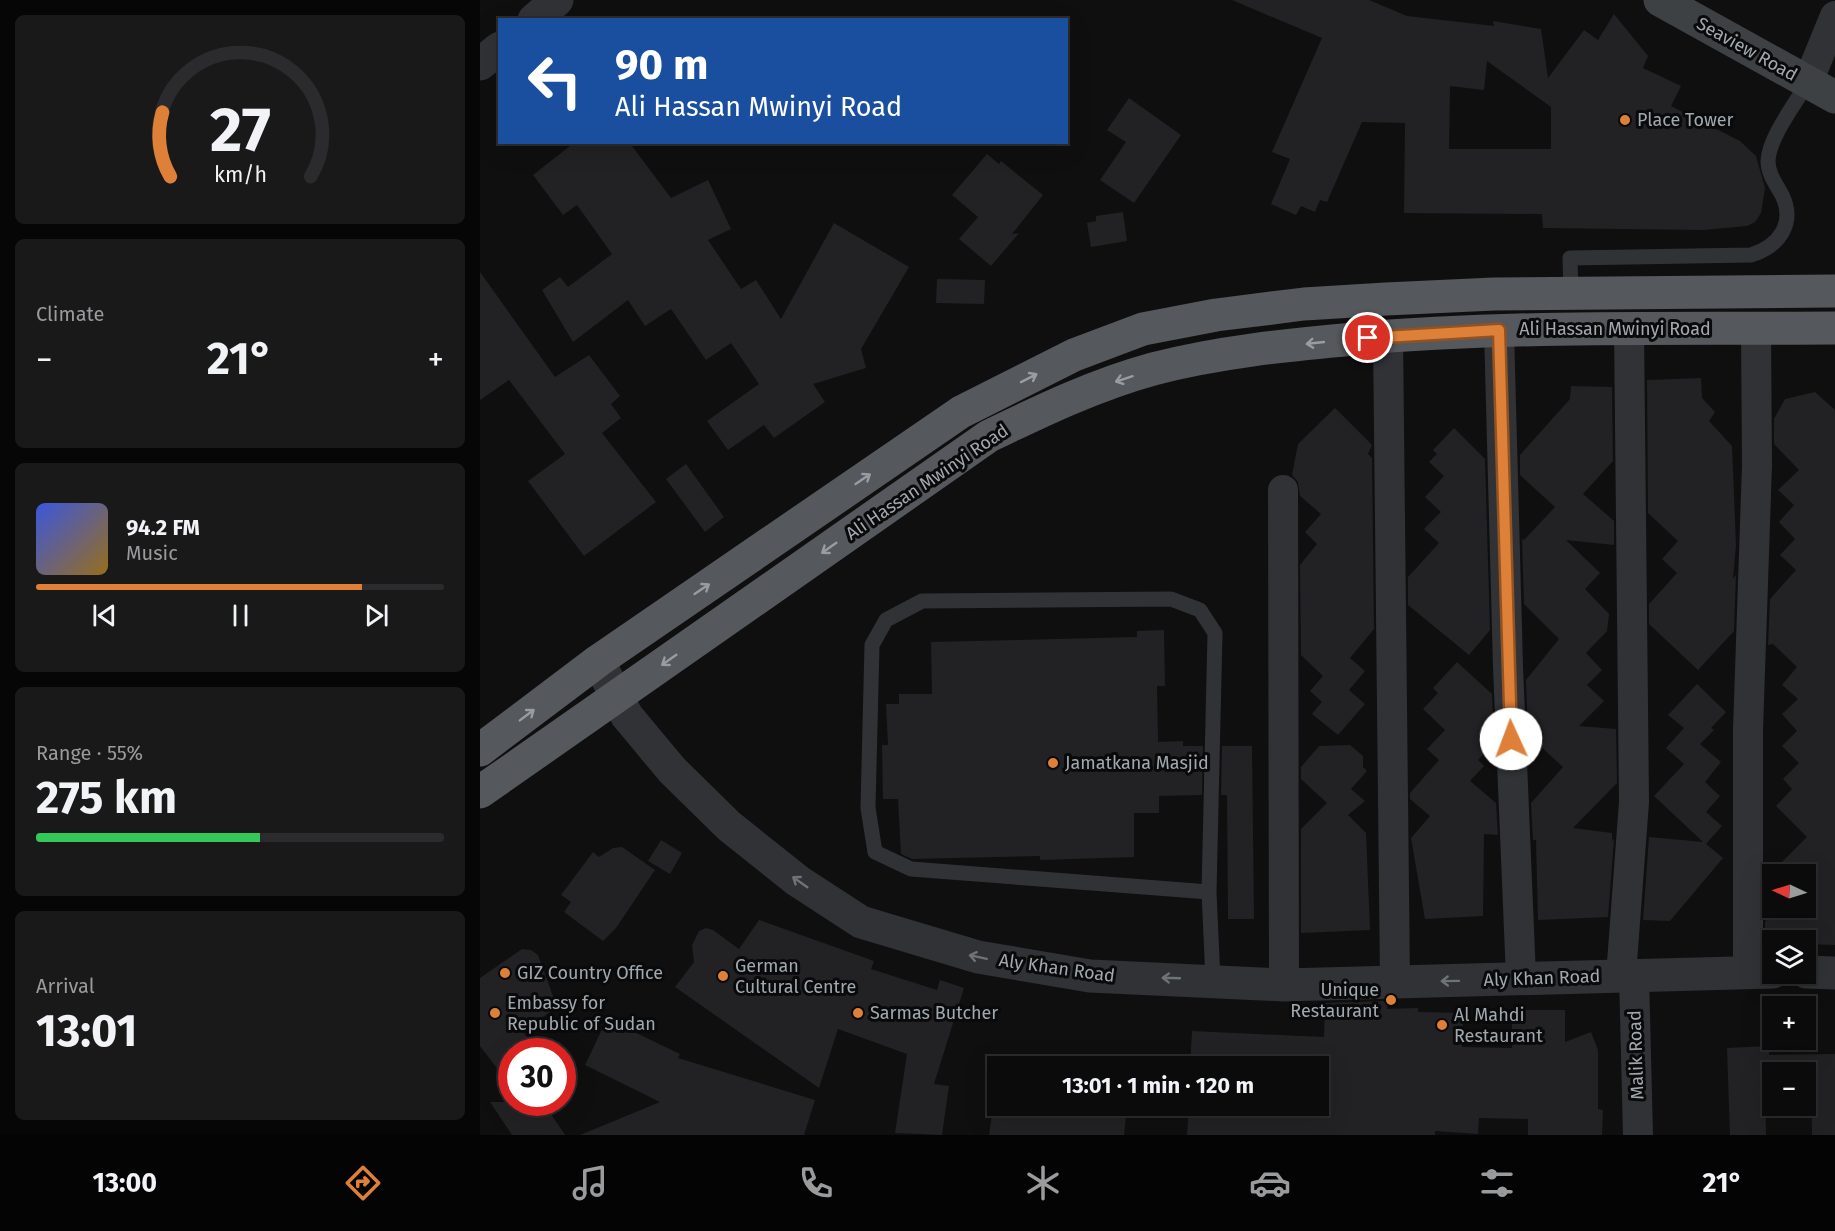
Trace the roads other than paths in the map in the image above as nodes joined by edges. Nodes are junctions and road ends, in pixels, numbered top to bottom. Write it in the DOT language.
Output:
graph roads {
  1 [pos="557,0"];
  2 [pos="1660,0"];
  3 [pos="1835,16"];
  4 [pos="536,18"];
  5 [pos="498,50"];
  6 [pos="480,64"];
  7 [pos="1821,90"];
  8 [pos="1835,291"];
  9 [pos="1571,294"];
  10 [pos="1835,328"];
  11 [pos="1629,329"];
  12 [pos="1756,329"];
  13 [pos="1499,330"];
  14 [pos="1388,336"];
  15 [pos="1283,490"];
  16 [pos="598,661"];
  17 [pos="617,697"];
  18 [pos="480,750"];
  19 [pos="480,792"];
  20 [pos="1209,892"];
  21 [pos="1761,972"];
  22 [pos="1816,972"];
  23 [pos="1835,973"];
  24 [pos="1627,976"];
  25 [pos="1521,977"];
  26 [pos="1213,980"];
  27 [pos="1395,982"];
  28 [pos="1284,985"];
  29 [pos="1638,1135"];
  1 -- 4 [label="street"];
  2 -- 7 [label="main road, Seaview Road"];
  3 -- 7 [label="street"];
  5 -- 6 [label="street"];
  7 -- 9 [label="lane"];
  8 -- 9 [label="highway, Ali Hassan Mwinyi Road"];
  16 -- 9 [label="highway, Ali Hassan Mwinyi Road, one-way"];
  10 -- 12 [label="highway, Ali Hassan Mwinyi Road"];
  11 -- 12 [label="highway, Ali Hassan Mwinyi Road"];
  11 -- 13 [label="highway, Ali Hassan Mwinyi Road"];
  11 -- 24 [label="street, Malik Road"];
  12 -- 21 [label="street"];
  13 -- 14 [label="highway, Ali Hassan Mwinyi Road"];
  13 -- 25 [label="street"];
  14 -- 17 [label="highway, Ali Hassan Mwinyi Road, one-way"];
  14 -- 27 [label="street"];
  15 -- 28 [label="street"];
  16 -- 17 [label="street, Aly Khan Road"];
  18 -- 16 [label="highway, Ali Hassan Mwinyi Road, one-way"];
  17 -- 19 [label="highway, Ali Hassan Mwinyi Road"];
  26 -- 17 [label="street, Aly Khan Road, one-way"];
  20 -- 20 [label="lane"];
  20 -- 26 [label="lane"];
  21 -- 24 [label="street, Aly Khan Road"];
  22 -- 23 [label="street"];
  24 -- 25 [label="street, Aly Khan Road"];
  24 -- 29 [label="street, Malik Road"];
  25 -- 27 [label="street, Aly Khan Road, one-way"];
  26 -- 28 [label="street, Aly Khan Road"];
  27 -- 28 [label="street, Aly Khan Road"];
}
